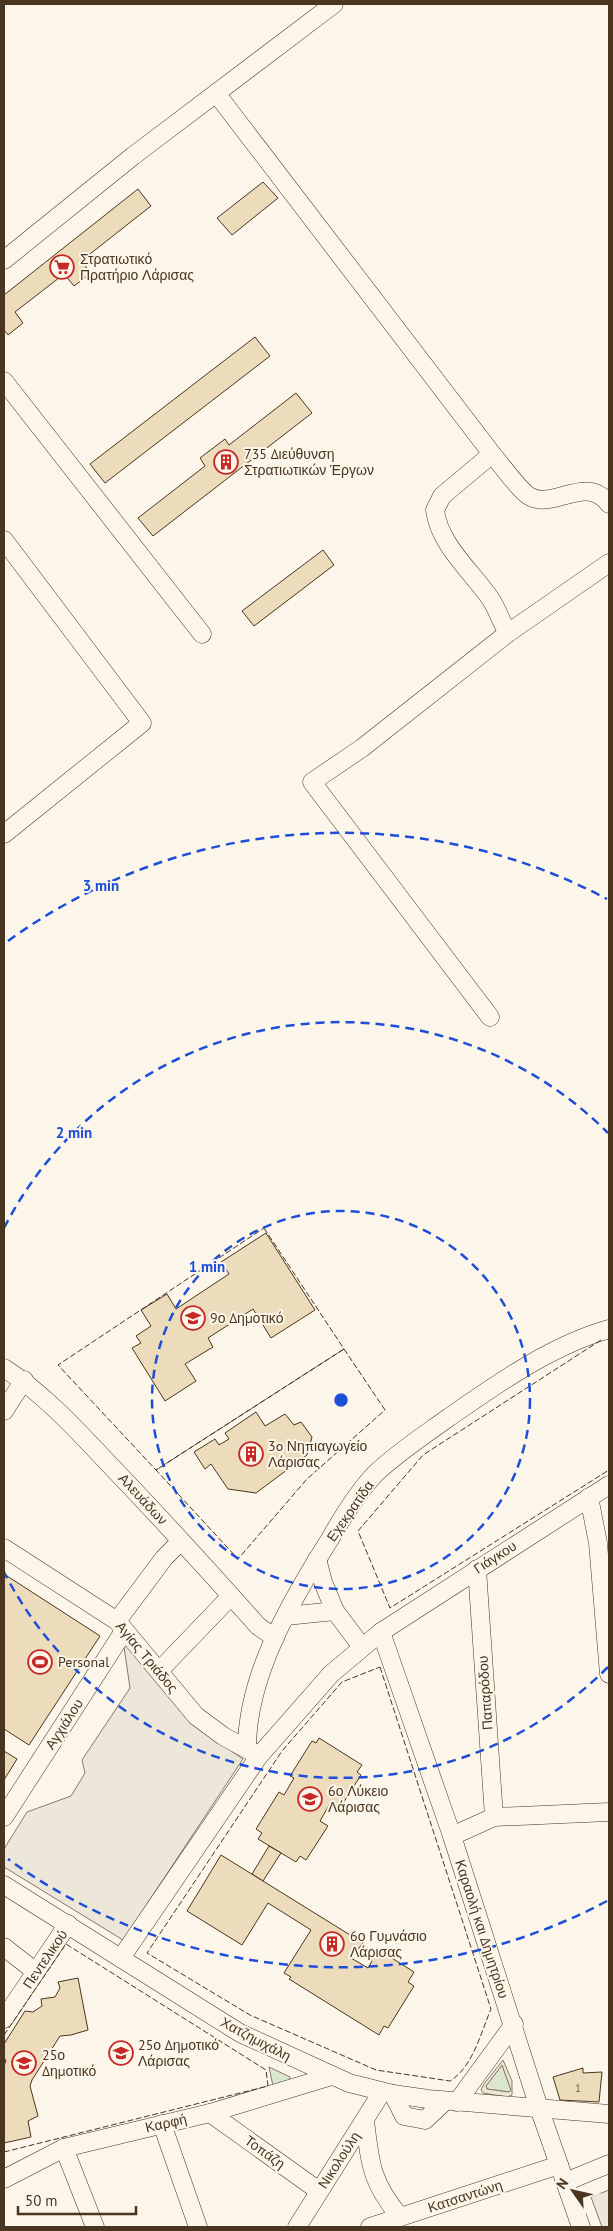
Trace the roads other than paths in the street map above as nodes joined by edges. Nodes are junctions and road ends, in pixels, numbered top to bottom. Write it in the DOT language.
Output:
graph roads {
  1 [pos="334,4"];
  2 [pos="216,93"];
  3 [pos="4,260"];
  4 [pos="4,381"];
  5 [pos="492,454"];
  6 [pos="609,504"];
  7 [pos="4,540"];
  8 [pos="609,563"];
  9 [pos="508,632"];
  10 [pos="202,634"];
  11 [pos="4,834"];
  12 [pos="490,1017"];
  13 [pos="609,1329"];
  14 [pos="4,1368"];
  15 [pos="24,1380"];
  16 [pos="4,1411"];
  17 [pos="609,1485"];
  18 [pos="589,1497"];
  19 [pos="181,1541"];
  20 [pos="4,1548"];
  21 [pos="317,1559"];
  22 [pos="477,1569"];
  23 [pos="231,1596"];
  24 [pos="335,1610"];
  25 [pos="286,1616"];
  26 [pos="121,1626"];
  27 [pos="381,1632"];
  28 [pos="275,1638"];
  29 [pos="362,1647"];
  30 [pos="159,1671"];
  31 [pos="609,1674"];
  32 [pos="253,1752"];
  33 [pos="609,1812"];
  34 [pos="4,1817"];
  35 [pos="494,1817"];
  36 [pos="452,1836"];
  37 [pos="4,1885"];
  38 [pos="68,1924"];
  39 [pos="4,1947"];
  40 [pos="122,1958"];
  41 [pos="36,1972"];
  42 [pos="4,2019"];
  43 [pos="514,2024"];
  44 [pos="332,2076"];
  45 [pos="388,2093"];
  46 [pos="451,2101"];
  47 [pos="539,2108"];
  48 [pos="210,2113"];
  49 [pos="609,2114"];
  50 [pos="365,2120"];
  51 [pos="162,2124"];
  52 [pos="64,2148"];
  53 [pos="609,2164"];
  54 [pos="562,2174"];
  55 [pos="4,2180"];
  56 [pos="319,2191"];
  57 [pos="400,2217"];
  58 [pos="95,2227"];
  59 [pos="198,2227"];
  60 [pos="297,2227"];
  61 [pos="370,2227"];
  62 [pos="581,2227"];
  1 -- 2 [label="street"];
  2 -- 3 [label="street"];
  2 -- 5 [label="street"];
  4 -- 10 [label="street"];
  5 -- 6 [label="street"];
  5 -- 9 [label="street"];
  7 -- 11 [label="street"];
  8 -- 9 [label="street"];
  9 -- 12 [label="street"];
  13 -- 21 [label="street, Εχεκρατίδα"];
  14 -- 15 [label="street, Αλευάδων"];
  15 -- 16 [label="street"];
  15 -- 19 [label="street, Αλευάδων"];
  17 -- 18 [label="street, Γιάγκου"];
  18 -- 22 [label="street, Γιάγκου"];
  18 -- 31 [label="street"];
  19 -- 23 [label="street, Αλευάδων"];
  19 -- 26 [label="street, Αγχιάλου"];
  20 -- 26 [label="street, Αγίας Τριάδος"];
  21 -- 24 [label="street"];
  21 -- 25 [label="street, Εχεκρατίδα"];
  22 -- 27 [label="street, Γιάγκου"];
  22 -- 35 [label="street, Παπαρόδου"];
  23 -- 28 [label="street, Αλευάδων"];
  23 -- 30 [label="street"];
  24 -- 25 [label="street"];
  24 -- 29 [label="street"];
  25 -- 28 [label="street, Εχεκρατίδα"];
  26 -- 30 [label="street, Αγίας Τριάδος"];
  26 -- 34 [label="street, Αγχιάλου"];
  27 -- 29 [label="street, Γιάγκου"];
  27 -- 36 [label="street, Καραολή και Δημητρίου"];
  28 -- 32 [label="street, Εχεκρατίδα"];
  29 -- 32 [label="street, Γιάγκου"];
  30 -- 32 [label="street, Αγίας Τριάδος"];
  32 -- 40 [label="street, Γιάγκου"];
  33 -- 35 [label="street"];
  35 -- 36 [label="street"];
  36 -- 43 [label="street, Καραολή και Δημητρίου"];
  37 -- 38 [label="street, Χατζημιχάλη"];
  38 -- 40 [label="street, Χατζημιχάλη"];
  38 -- 41 [label="street, Πεντελικού"];
  39 -- 41 [label="street"];
  40 -- 44 [label="street, Χατζημιχάλη"];
  41 -- 42 [label="street, Πεντελικού"];
  43 -- 46 [label="street"];
  43 -- 47 [label="street, Καραολή και Δημητρίου"];
  44 -- 45 [label="street, Χατζημιχάλη"];
  44 -- 48 [label="street, Καρφή"];
  45 -- 46 [label="street, Χατζημιχάλη"];
  45 -- 50 [label="street, Νικολούλη"];
  46 -- 47 [label="street, Χατζημιχάλη"];
  47 -- 49 [label="street, Χατζημιχάλη"];
  47 -- 54 [label="street, Καραολή και Δημητρίου"];
  48 -- 51 [label="street, Καρφή"];
  48 -- 56 [label="street, Τοπάζη"];
  50 -- 56 [label="street, Νικολούλη"];
  50 -- 57 [label="street"];
  51 -- 52 [label="street, Καρφή"];
  51 -- 59 [label="street"];
  52 -- 55 [label="street, Καρφή"];
  52 -- 58 [label="street"];
  53 -- 54 [label="street, Κατσαντώνη"];
  54 -- 57 [label="street, Κατσαντώνη"];
  54 -- 62 [label="street, Καραολή και Δημητρίου"];
  56 -- 60 [label="street, Νικολούλη"];
  57 -- 61 [label="street, Κατσαντώνη"];
}
